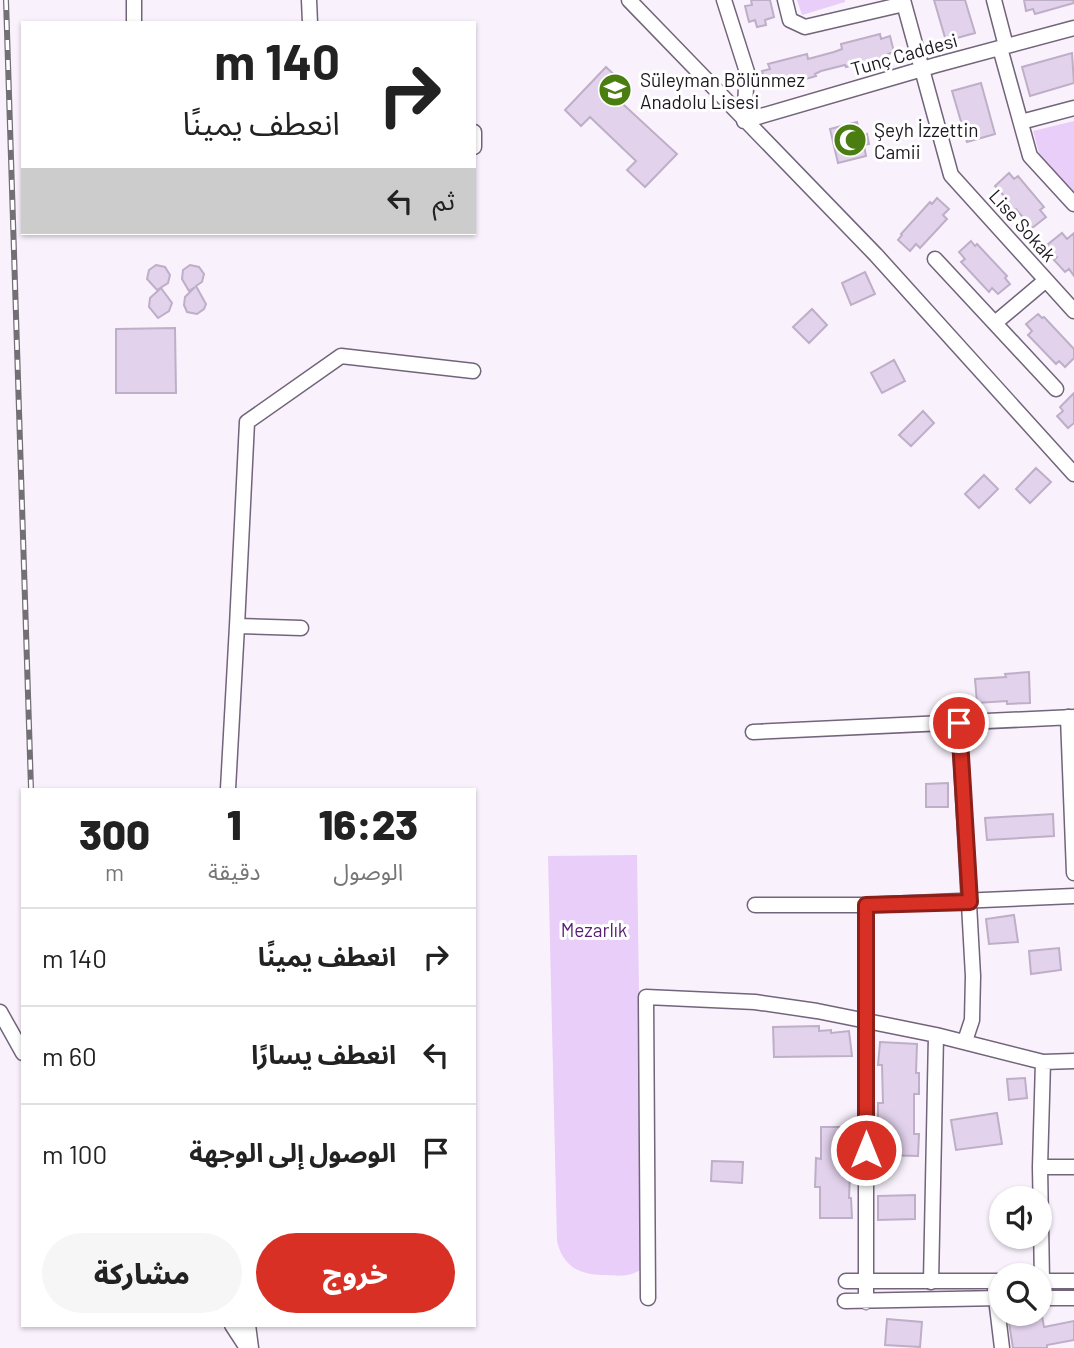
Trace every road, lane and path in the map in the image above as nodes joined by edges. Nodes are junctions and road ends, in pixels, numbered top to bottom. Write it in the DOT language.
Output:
graph roads {
  1 [pos="134,0"];
  2 [pos="309,0"];
  3 [pos="629,0"];
  4 [pos="724,0"];
  5 [pos="785,0"];
  6 [pos="993,0"];
  7 [pos="903,2"];
  8 [pos="134,21"];
  9 [pos="310,21"];
  10 [pos="1074,28"];
  11 [pos="1003,47"];
  12 [pos="921,69"];
  13 [pos="1074,108"];
  14 [pos="744,121"];
  15 [pos="1021,122"];
  16 [pos="1074,204"];
  17 [pos="935,259"];
  18 [pos="1046,280"];
  19 [pos="1074,311"];
  20 [pos="995,323"];
  21 [pos="473,371"];
  22 [pos="1056,389"];
  23 [pos="1072,468"];
  24 [pos="237,626"];
  25 [pos="300,628"];
  26 [pos="1071,717"];
  27 [pos="959,723"];
  28 [pos="753,732"];
  29 [pos="228,788"];
  30 [pos="1074,873"];
  31 [pos="1074,896"];
  32 [pos="970,902"];
  33 [pos="755,905"];
  34 [pos="866,905"];
  35 [pos="0,1012"];
  36 [pos="866,1021"];
  37 [pos="936,1035"];
  38 [pos="965,1041"];
  39 [pos="21,1049"];
  40 [pos="1074,1061"];
  41 [pos="1043,1062"];
  42 [pos="1040,1167"];
  43 [pos="1074,1167"];
  44 [pos="1041,1263"];
  45 [pos="866,1280"];
  46 [pos="846,1281"];
  47 [pos="989,1281"];
  48 [pos="1052,1281"];
  49 [pos="1074,1281"];
  50 [pos="931,1282"];
  51 [pos="648,1298"];
  52 [pos="989,1298"];
  53 [pos="1052,1298"];
  54 [pos="1074,1298"];
  55 [pos="845,1301"];
  56 [pos="866,1302"];
  57 [pos="1000,1326"];
  58 [pos="233,1327"];
  59 [pos="248,1327"];
  60 [pos="249,1348"];
  61 [pos="1002,1348"];
  1 -- 8 [label="street"];
  2 -- 9 [label="street"];
  3 -- 14 [label="street"];
  4 -- 14 [label="street"];
  5 -- 7 [label="street"];
  6 -- 11 [label="street"];
  7 -- 12 [label="street, Lise Sokak"];
  10 -- 11 [label="street, Tunç Caddesi"];
  11 -- 12 [label="street, Tunç Caddesi"];
  11 -- 15 [label="street"];
  12 -- 14 [label="street, Tunç Caddesi"];
  12 -- 18 [label="street, Lise Sokak"];
  13 -- 15 [label="street"];
  14 -- 23 [label="street"];
  15 -- 16 [label="street"];
  17 -- 20 [label="street"];
  18 -- 19 [label="street, Lise Sokak"];
  18 -- 20 [label="street"];
  20 -- 22 [label="street"];
  21 -- 24 [label="street"];
  24 -- 25 [label="street"];
  24 -- 29 [label="street"];
  26 -- 27 [label="street"];
  26 -- 30 [label="street"];
  27 -- 28 [label="street"];
  27 -- 32 [label="street"];
  31 -- 32 [label="street"];
  32 -- 34 [label="street"];
  32 -- 38 [label="street"];
  33 -- 34 [label="street"];
  34 -- 36 [label="street"];
  35 -- 39 [label="street"];
  36 -- 37 [label="street"];
  36 -- 45 [label="street"];
  36 -- 51 [label="street"];
  37 -- 38 [label="street"];
  37 -- 50 [label="street"];
  38 -- 41 [label="street"];
  40 -- 41 [label="street"];
  41 -- 42 [label="street"];
  42 -- 43 [label="street"];
  42 -- 44 [label="street"];
  45 -- 46 [label="street"];
  45 -- 50 [label="street"];
  45 -- 56 [label="street"];
  47 -- 50 [label="street"];
  48 -- 49 [label="street"];
  52 -- 56 [label="street"];
  53 -- 54 [label="street"];
  55 -- 56 [label="street"];
  57 -- 61 [label="street"];
  58 -- 60 [label="street"];
  59 -- 60 [label="street"];
}
